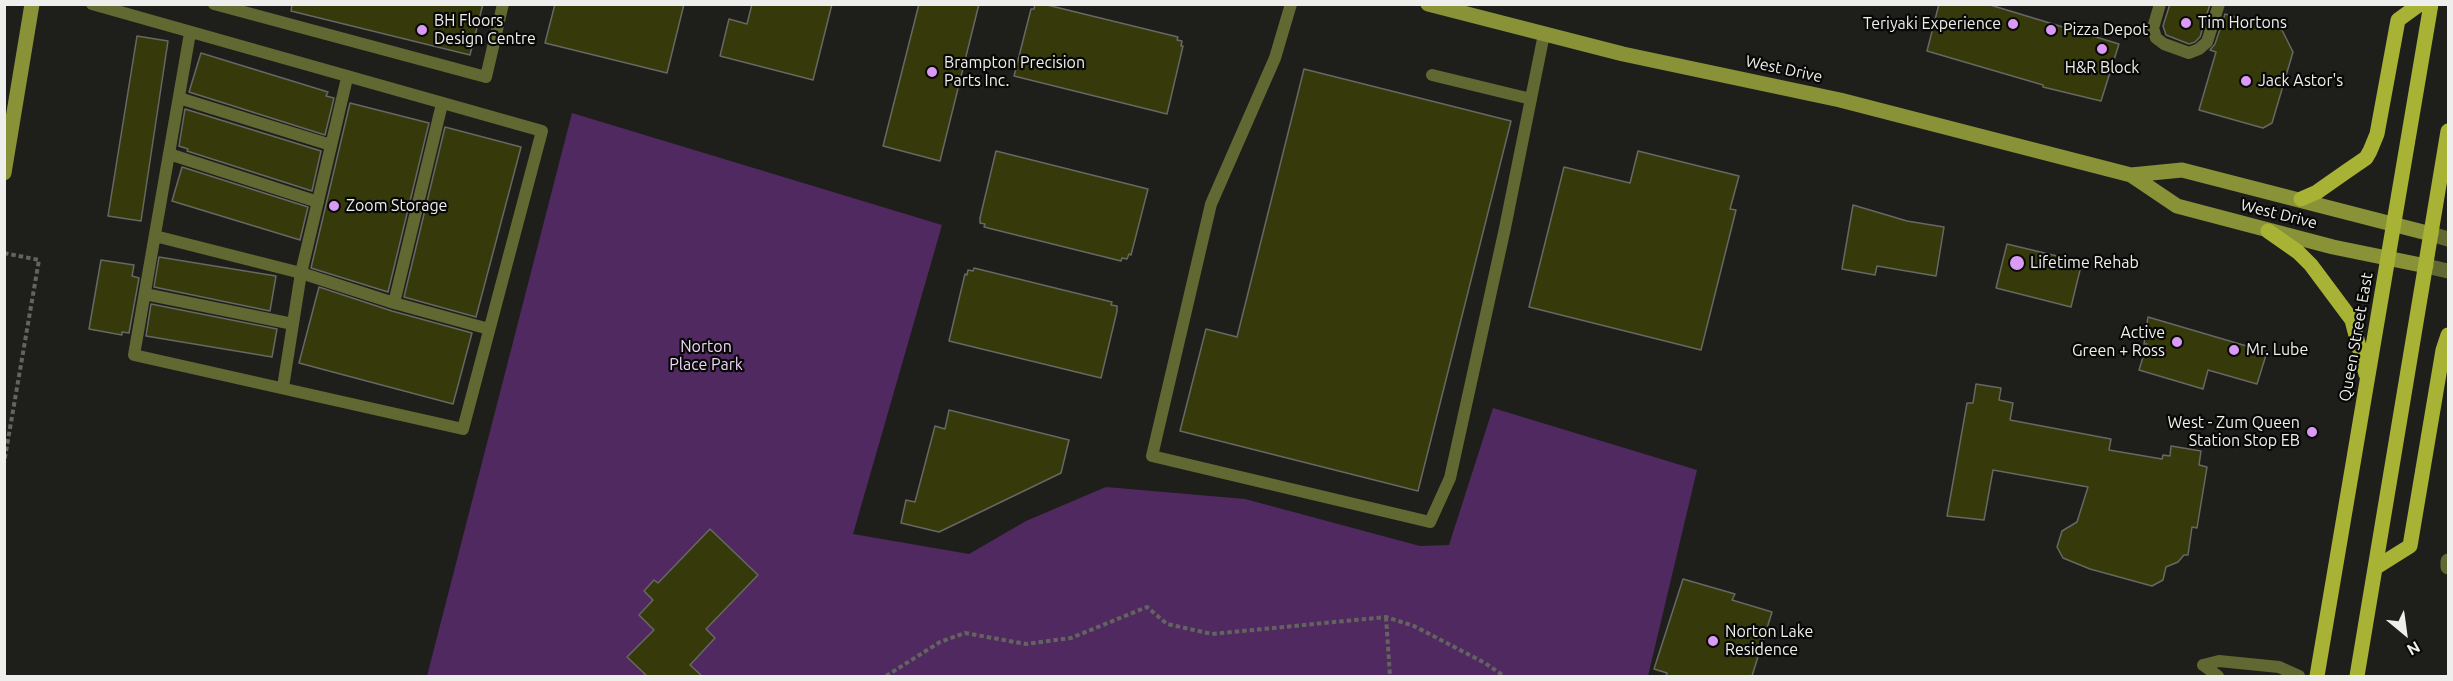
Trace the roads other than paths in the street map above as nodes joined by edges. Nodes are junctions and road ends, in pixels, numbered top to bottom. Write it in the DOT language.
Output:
graph roads {
  1 [pos="32,4"];
  2 [pos="92,4"];
  3 [pos="214,4"];
  4 [pos="503,4"];
  5 [pos="1291,4"];
  6 [pos="1428,4"];
  7 [pos="2160,4"];
  8 [pos="2219,4"];
  9 [pos="2420,4"];
  10 [pos="2431,4"];
  11 [pos="190,33"];
  12 [pos="1544,34"];
  13 [pos="1432,75"];
  14 [pos="347,78"];
  15 [pos="179,98"];
  16 [pos="1531,99"];
  17 [pos="442,104"];
  18 [pos="2448,131"];
  19 [pos="331,146"];
  20 [pos="169,154"];
  21 [pos="4,173"];
  22 [pos="2131,175"];
  23 [pos="2301,200"];
  24 [pos="318,202"];
  25 [pos="2393,224"];
  26 [pos="2268,231"];
  27 [pos="2431,234"];
  28 [pos="155,236"];
  29 [pos="2448,239"];
  30 [pos="2388,258"];
  31 [pos="2426,266"];
  32 [pos="2448,271"];
  33 [pos="301,273"];
  34 [pos="145,294"];
  35 [pos="394,303"];
  36 [pos="293,324"];
  37 [pos="489,329"];
  38 [pos="2448,335"];
  39 [pos="2367,379"];
  40 [pos="283,387"];
  41 [pos="2448,561"];
  42 [pos="2448,567"];
  43 [pos="2375,568"];
  44 [pos="2218,676"];
  45 [pos="2299,676"];
  46 [pos="2317,676"];
  47 [pos="2357,676"];
  1 -- 21 [label="street"];
  2 -- 11 [label="lane"];
  3 -- 4 [label="lane"];
  5 -- 16 [label="lane"];
  6 -- 12 [label="street, West Drive"];
  7 -- 8 [label="lane"];
  9 -- 23 [label="main road"];
  10 -- 25 [label="main road, Queen Street East"];
  11 -- 14 [label="lane"];
  11 -- 15 [label="lane"];
  12 -- 16 [label="lane"];
  12 -- 22 [label="street, West Drive"];
  13 -- 16 [label="lane"];
  14 -- 17 [label="lane"];
  14 -- 19 [label="lane"];
  15 -- 19 [label="lane"];
  15 -- 20 [label="lane"];
  17 -- 35 [label="lane"];
  17 -- 37 [label="lane"];
  18 -- 27 [label="main road"];
  19 -- 24 [label="lane"];
  20 -- 24 [label="lane"];
  20 -- 28 [label="lane"];
  22 -- 23 [label="street, West Drive"];
  22 -- 26 [label="street, West Drive"];
  23 -- 25 [label="street, West Drive"];
  24 -- 33 [label="lane"];
  25 -- 27 [label="street, West Drive"];
  25 -- 30 [label="main road, Queen Street East"];
  26 -- 30 [label="street, West Drive"];
  26 -- 39 [label="main road"];
  27 -- 29 [label="street"];
  27 -- 31 [label="main road"];
  28 -- 33 [label="lane"];
  28 -- 34 [label="lane"];
  30 -- 31 [label="street, West Drive"];
  30 -- 39 [label="main road, Queen Street East"];
  31 -- 32 [label="street"];
  31 -- 43 [label="main road"];
  33 -- 35 [label="lane"];
  33 -- 36 [label="lane"];
  34 -- 36 [label="lane"];
  34 -- 40 [label="lane"];
  35 -- 37 [label="lane"];
  36 -- 40 [label="lane"];
  37 -- 40 [label="lane"];
  38 -- 43 [label="main road"];
  39 -- 46 [label="main road, Queen Street East"];
  41 -- 42 [label="street"];
  43 -- 47 [label="main road"];
  44 -- 45 [label="lane"];
}
